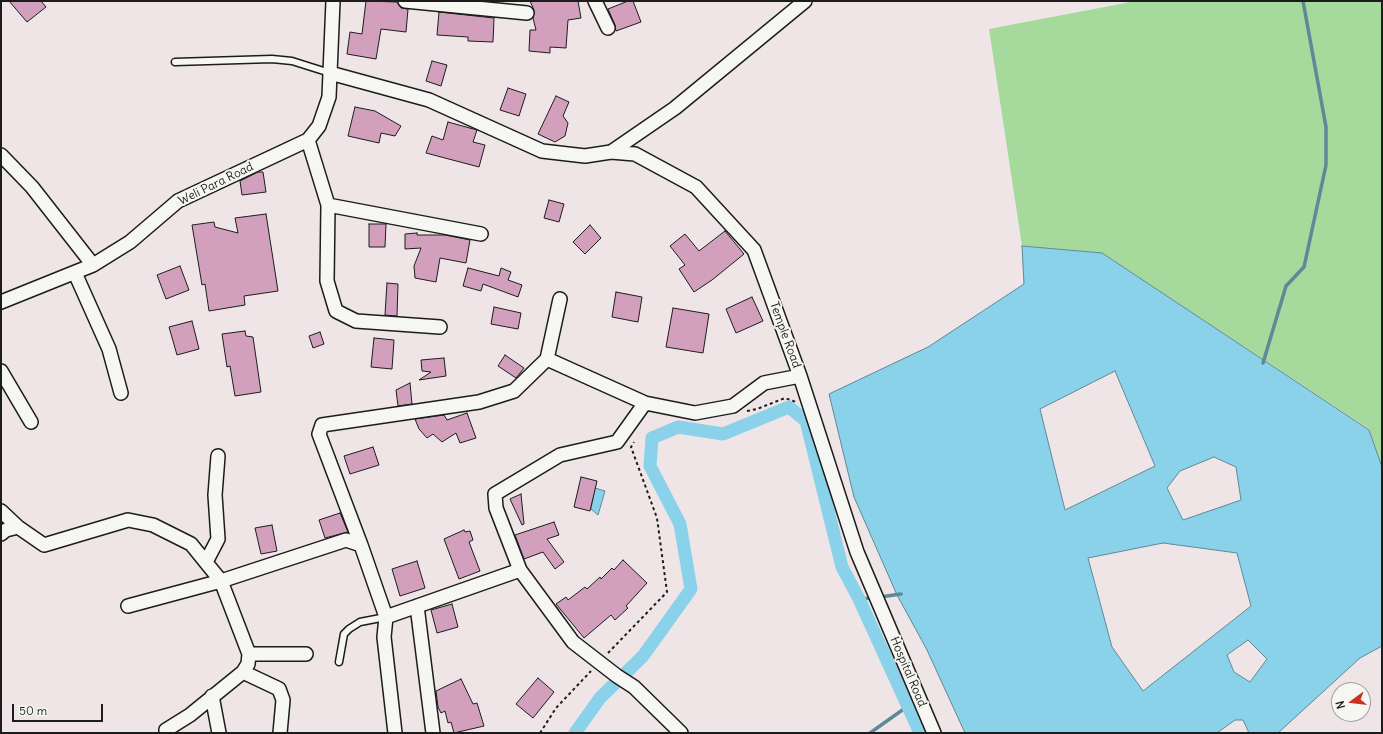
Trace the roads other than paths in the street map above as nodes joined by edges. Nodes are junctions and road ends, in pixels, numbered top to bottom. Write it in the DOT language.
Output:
graph roads {
  1 [pos="333,1"];
  2 [pos="405,1"];
  3 [pos="595,1"];
  4 [pos="805,1"];
  5 [pos="527,13"];
  6 [pos="608,28"];
  7 [pos="175,62"];
  8 [pos="330,73"];
  9 [pos="308,140"];
  10 [pos="611,152"];
  11 [pos="1,155"];
  12 [pos="328,205"];
  13 [pos="481,234"];
  14 [pos="93,265"];
  15 [pos="75,273"];
  16 [pos="560,299"];
  17 [pos="1,302"];
  18 [pos="440,327"];
  19 [pos="547,359"];
  20 [pos="1,371"];
  21 [pos="800,376"];
  22 [pos="121,393"];
  23 [pos="645,403"];
  24 [pos="31,422"];
  25 [pos="218,456"];
  26 [pos="1,511"];
  27 [pos="18,527"];
  28 [pos="1,534"];
  29 [pos="361,545"];
  30 [pos="206,562"];
  31 [pos="520,570"];
  32 [pos="222,581"];
  33 [pos="128,606"];
  34 [pos="417,606"];
  35 [pos="881,612"];
  36 [pos="386,617"];
  37 [pos="249,654"];
  38 [pos="306,654"];
  39 [pos="339,662"];
  40 [pos="243,672"];
  41 [pos="212,696"];
  42 [pos="166,733"];
  43 [pos="219,733"];
  44 [pos="280,733"];
  45 [pos="395,733"];
  46 [pos="434,733"];
  47 [pos="681,733"];
  48 [pos="934,733"];
  1 -- 8 [label="street, Weli Para Road"];
  2 -- 5 [label="street"];
  3 -- 6 [label="street"];
  4 -- 10 [label="street"];
  7 -- 8 [label="lane"];
  8 -- 9 [label="street, Weli Para Road"];
  8 -- 10 [label="street"];
  9 -- 12 [label="street"];
  9 -- 14 [label="street, Weli Para Road"];
  10 -- 21 [label="street, Temple Road"];
  11 -- 14 [label="street"];
  12 -- 13 [label="street"];
  12 -- 18 [label="street"];
  14 -- 15 [label="street, Weli Para Road"];
  15 -- 17 [label="street, Weli Para Road"];
  15 -- 22 [label="street"];
  16 -- 19 [label="street"];
  19 -- 23 [label="street"];
  19 -- 29 [label="street"];
  20 -- 24 [label="street"];
  21 -- 23 [label="street"];
  21 -- 35 [label="street, Temple Road"];
  23 -- 31 [label="street"];
  25 -- 30 [label="street"];
  26 -- 27 [label="street"];
  27 -- 28 [label="street"];
  27 -- 30 [label="street"];
  29 -- 32 [label="street"];
  29 -- 36 [label="street"];
  30 -- 32 [label="street"];
  31 -- 34 [label="street"];
  31 -- 47 [label="street"];
  32 -- 33 [label="street"];
  32 -- 37 [label="street"];
  34 -- 36 [label="street"];
  34 -- 46 [label="street"];
  35 -- 48 [label="street, Hospital Road"];
  36 -- 39 [label="lane"];
  36 -- 45 [label="street"];
  37 -- 38 [label="street"];
  37 -- 40 [label="street"];
  40 -- 41 [label="street"];
  40 -- 44 [label="street"];
  41 -- 42 [label="street"];
  41 -- 43 [label="street"];
}
